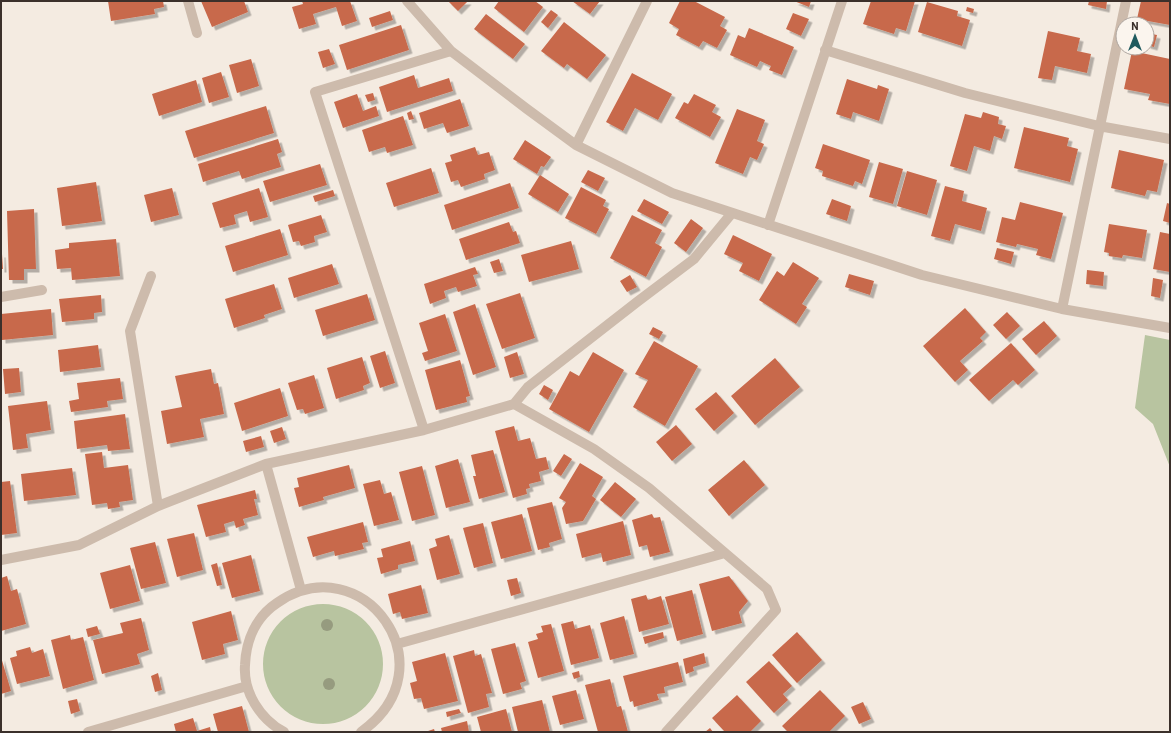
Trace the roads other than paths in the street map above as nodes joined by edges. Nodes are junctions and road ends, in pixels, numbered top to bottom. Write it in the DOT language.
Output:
graph roads {
  1 [pos="188,1"];
  2 [pos="407,1"];
  3 [pos="647,1"];
  4 [pos="842,1"];
  5 [pos="1126,1"];
  6 [pos="197,33"];
  7 [pos="825,50"];
  8 [pos="451,51"];
  9 [pos="1099,126"];
  10 [pos="1170,139"];
  11 [pos="576,145"];
  12 [pos="732,213"];
  13 [pos="768,225"];
  14 [pos="151,276"];
  15 [pos="42,290"];
  16 [pos="1,297"];
  17 [pos="1062,309"];
  18 [pos="1170,328"];
  19 [pos="514,404"];
  20 [pos="424,430"];
  21 [pos="266,464"];
  22 [pos="158,506"];
  23 [pos="724,553"];
  24 [pos="1,560"];
  25 [pos="301,590"];
  26 [pos="397,644"];
  27 [pos="247,686"];
  28 [pos="88,732"];
  29 [pos="284,732"];
  30 [pos="361,732"];
  31 [pos="666,732"];
  1 -- 6 [label="street"];
  2 -- 8 [label="street"];
  3 -- 11 [label="street"];
  4 -- 7 [label="street"];
  5 -- 9 [label="street"];
  7 -- 9 [label="street"];
  7 -- 13 [label="street"];
  8 -- 11 [label="street"];
  8 -- 20 [label="street"];
  9 -- 10 [label="street"];
  9 -- 17 [label="street"];
  11 -- 12 [label="street"];
  12 -- 13 [label="street"];
  12 -- 19 [label="street"];
  13 -- 17 [label="street"];
  14 -- 22 [label="street"];
  15 -- 16 [label="street"];
  17 -- 18 [label="street"];
  19 -- 20 [label="street"];
  19 -- 23 [label="street"];
  20 -- 21 [label="street"];
  21 -- 22 [label="street"];
  21 -- 25 [label="street"];
  22 -- 24 [label="street"];
  23 -- 26 [label="street"];
  23 -- 31 [label="street"];
  25 -- 26 [label="street"];
  25 -- 27 [label="street"];
  26 -- 30 [label="street"];
  27 -- 28 [label="street"];
  27 -- 29 [label="street"];
}
